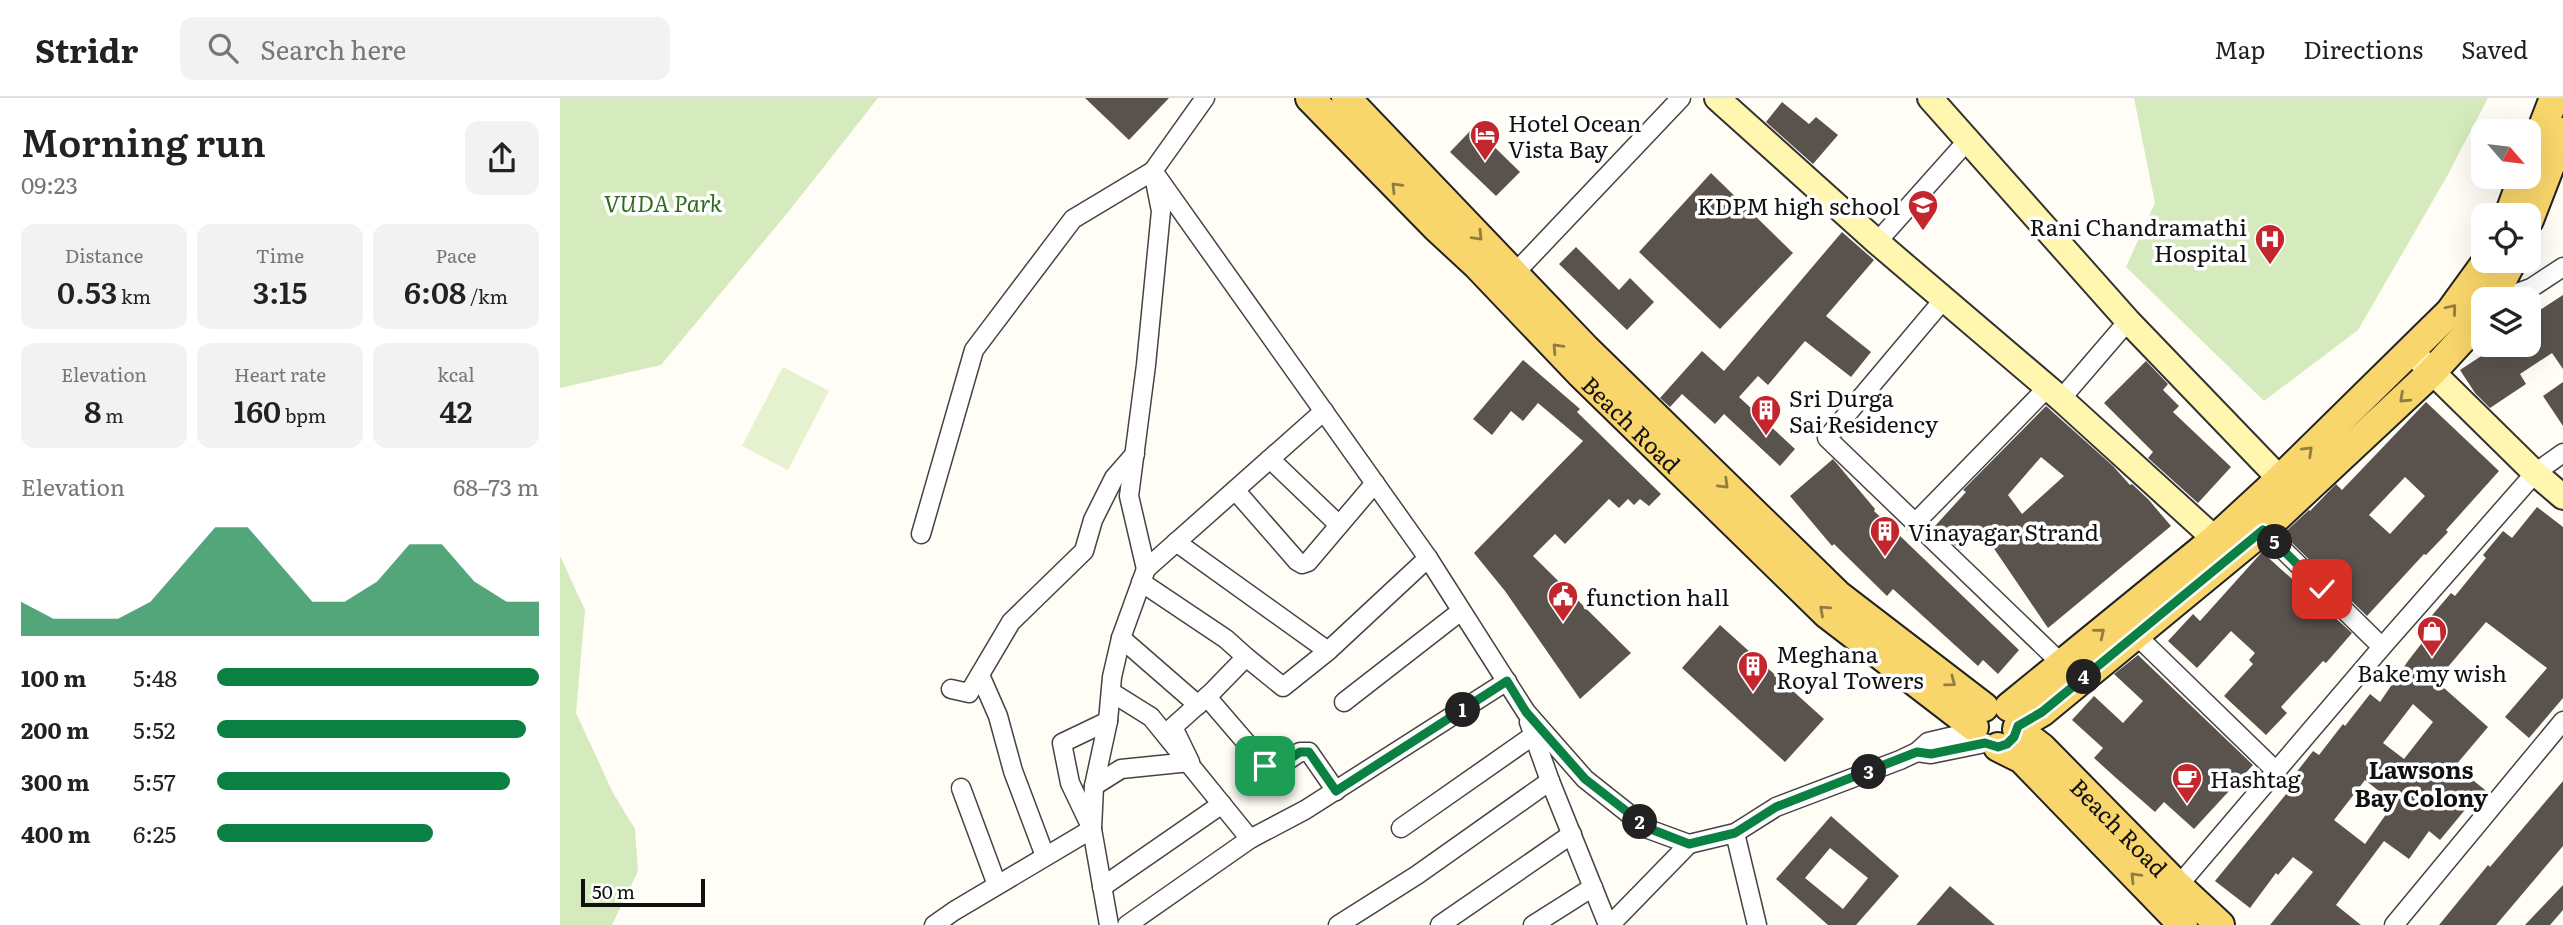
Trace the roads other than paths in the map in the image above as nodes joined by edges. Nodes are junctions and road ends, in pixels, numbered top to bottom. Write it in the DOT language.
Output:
graph roads {
  1 [pos="1205,98"];
  2 [pos="1310,98"];
  3 [pos="1346,98"];
  4 [pos="1681,98"];
  5 [pos="1717,98"];
  6 [pos="1930,98"];
  7 [pos="2554,98"];
  8 [pos="2541,132"];
  9 [pos="2563,132"];
  10 [pos="1968,140"];
  11 [pos="1153,171"];
  12 [pos="2536,203"];
  13 [pos="1877,242"];
  14 [pos="2563,267"];
  15 [pos="2479,273"];
  16 [pos="1514,274"];
  17 [pos="2533,287"];
  18 [pos="1944,299"];
  19 [pos="2128,321"];
  20 [pos="2471,329"];
  21 [pos="2411,351"];
  22 [pos="2431,373"];
  23 [pos="2054,393"];
  24 [pos="1324,411"];
  25 [pos="1136,453"];
  26 [pos="2563,453"];
  27 [pos="1270,459"];
  28 [pos="2535,473"];
  29 [pos="2280,479"];
  30 [pos="1375,483"];
  31 [pos="1235,490"];
  32 [pos="2563,497"];
  33 [pos="1915,523"];
  34 [pos="1339,525"];
  35 [pos="2263,530"];
  36 [pos="921,534"];
  37 [pos="2215,539"];
  38 [pos="1176,542"];
  39 [pos="1429,558"];
  40 [pos="1144,576"];
  41 [pos="1461,611"];
  42 [pos="2136,635"];
  43 [pos="1121,638"];
  44 [pos="2382,647"];
  45 [pos="1328,651"];
  46 [pos="1246,657"];
  47 [pos="2063,664"];
  48 [pos="979,675"];
  49 [pos="1507,681"];
  50 [pos="951,690"];
  51 [pos="1111,692"];
  52 [pos="1202,701"];
  53 [pos="1344,702"];
  54 [pos="1526,712"];
  55 [pos="1108,721"];
  56 [pos="2563,721"];
  57 [pos="1995,727"];
  58 [pos="1534,735"];
  59 [pos="1190,762"];
  60 [pos="2277,772"];
  61 [pos="1550,781"];
  62 [pos="1094,786"];
  63 [pos="961,788"];
  64 [pos="1336,791"];
  65 [pos="1222,804"];
  66 [pos="1401,828"];
  67 [pos="1092,829"];
  68 [pos="1735,833"];
  69 [pos="1572,834"];
  70 [pos="1250,839"];
  71 [pos="1689,844"];
  72 [pos="1045,856"];
  73 [pos="997,885"];
  74 [pos="2178,886"];
  75 [pos="1102,887"];
  76 [pos="1593,887"];
  77 [pos="2401,923"];
  78 [pos="937,924"];
  79 [pos="1109,925"];
  80 [pos="1127,925"];
  81 [pos="1338,925"];
  82 [pos="1440,925"];
  83 [pos="1533,925"];
  84 [pos="1609,925"];
  85 [pos="1757,925"];
  86 [pos="2183,925"];
  87 [pos="2220,925"];
  1 -- 11 [label="street"];
  57 -- 2 [label="main road, Beach Road, one-way"];
  3 -- 16 [label="main road, Beach Road, one-way"];
  4 -- 16 [label="street"];
  5 -- 13 [label="street"];
  6 -- 10 [label="street"];
  7 -- 8 [label="main road"];
  9 -- 12 [label="main road"];
  10 -- 13 [label="street"];
  10 -- 19 [label="street"];
  11 -- 24 [label="street"];
  11 -- 25 [label="street"];
  11 -- 36 [label="street"];
  13 -- 18 [label="street"];
  14 -- 17 [label="street"];
  21 -- 15 [label="main road, one-way"];
  16 -- 57 [label="main road, Beach Road, one-way"];
  18 -- 23 [label="street"];
  18 -- 33 [label="street"];
  19 -- 23 [label="street"];
  19 -- 29 [label="street"];
  20 -- 22 [label="main road"];
  21 -- 22 [label="street"];
  29 -- 21 [label="main road, one-way"];
  22 -- 28 [label="street"];
  22 -- 35 [label="main road, one-way"];
  23 -- 33 [label="street"];
  23 -- 37 [label="street"];
  24 -- 27 [label="street"];
  24 -- 30 [label="street"];
  25 -- 40 [label="street"];
  25 -- 48 [label="street"];
  26 -- 28 [label="street"];
  27 -- 31 [label="street"];
  27 -- 34 [label="street"];
  28 -- 32 [label="street"];
  28 -- 44 [label="street"];
  29 -- 37 [label="main road"];
  30 -- 34 [label="street"];
  30 -- 39 [label="street"];
  31 -- 34 [label="street"];
  31 -- 38 [label="street"];
  33 -- 47 [label="street"];
  35 -- 42 [label="main road"];
  35 -- 44 [label="street"];
  47 -- 37 [label="main road, one-way"];
  38 -- 40 [label="street"];
  38 -- 45 [label="street"];
  39 -- 41 [label="street"];
  39 -- 45 [label="street"];
  40 -- 43 [label="street"];
  40 -- 46 [label="street"];
  41 -- 49 [label="street"];
  41 -- 53 [label="street"];
  42 -- 57 [label="main road"];
  42 -- 60 [label="street"];
  43 -- 51 [label="street"];
  43 -- 52 [label="street"];
  44 -- 60 [label="street"];
  45 -- 46 [label="street"];
  46 -- 52 [label="street"];
  47 -- 57 [label="main road"];
  48 -- 50 [label="street"];
  48 -- 72 [label="street"];
  49 -- 54 [label="street"];
  49 -- 64 [label="street"];
  51 -- 55 [label="street"];
  51 -- 59 [label="street"];
  52 -- 59 [label="street"];
  52 -- 64 [label="street"];
  54 -- 58 [label="street"];
  54 -- 71 [label="street"];
  55 -- 62 [label="street"];
  55 -- 67 [label="street"];
  56 -- 77 [label="street"];
  57 -- 68 [label="street"];
  57 -- 74 [label="main road, Beach Road"];
  86 -- 57 [label="main road, Beach Road, one-way"];
  58 -- 61 [label="street"];
  58 -- 66 [label="street"];
  59 -- 62 [label="street"];
  59 -- 65 [label="street"];
  60 -- 74 [label="street"];
  61 -- 69 [label="street"];
  61 -- 81 [label="street"];
  62 -- 67 [label="street"];
  63 -- 73 [label="street"];
  64 -- 70 [label="street"];
  65 -- 70 [label="street"];
  65 -- 75 [label="street"];
  67 -- 72 [label="street"];
  67 -- 75 [label="street"];
  68 -- 71 [label="street"];
  68 -- 85 [label="street"];
  69 -- 76 [label="street"];
  69 -- 82 [label="street"];
  70 -- 80 [label="street"];
  71 -- 84 [label="street"];
  72 -- 73 [label="street"];
  73 -- 78 [label="street"];
  74 -- 87 [label="main road, Beach Road"];
  75 -- 79 [label="street"];
  76 -- 83 [label="street"];
  76 -- 84 [label="street"];
}
